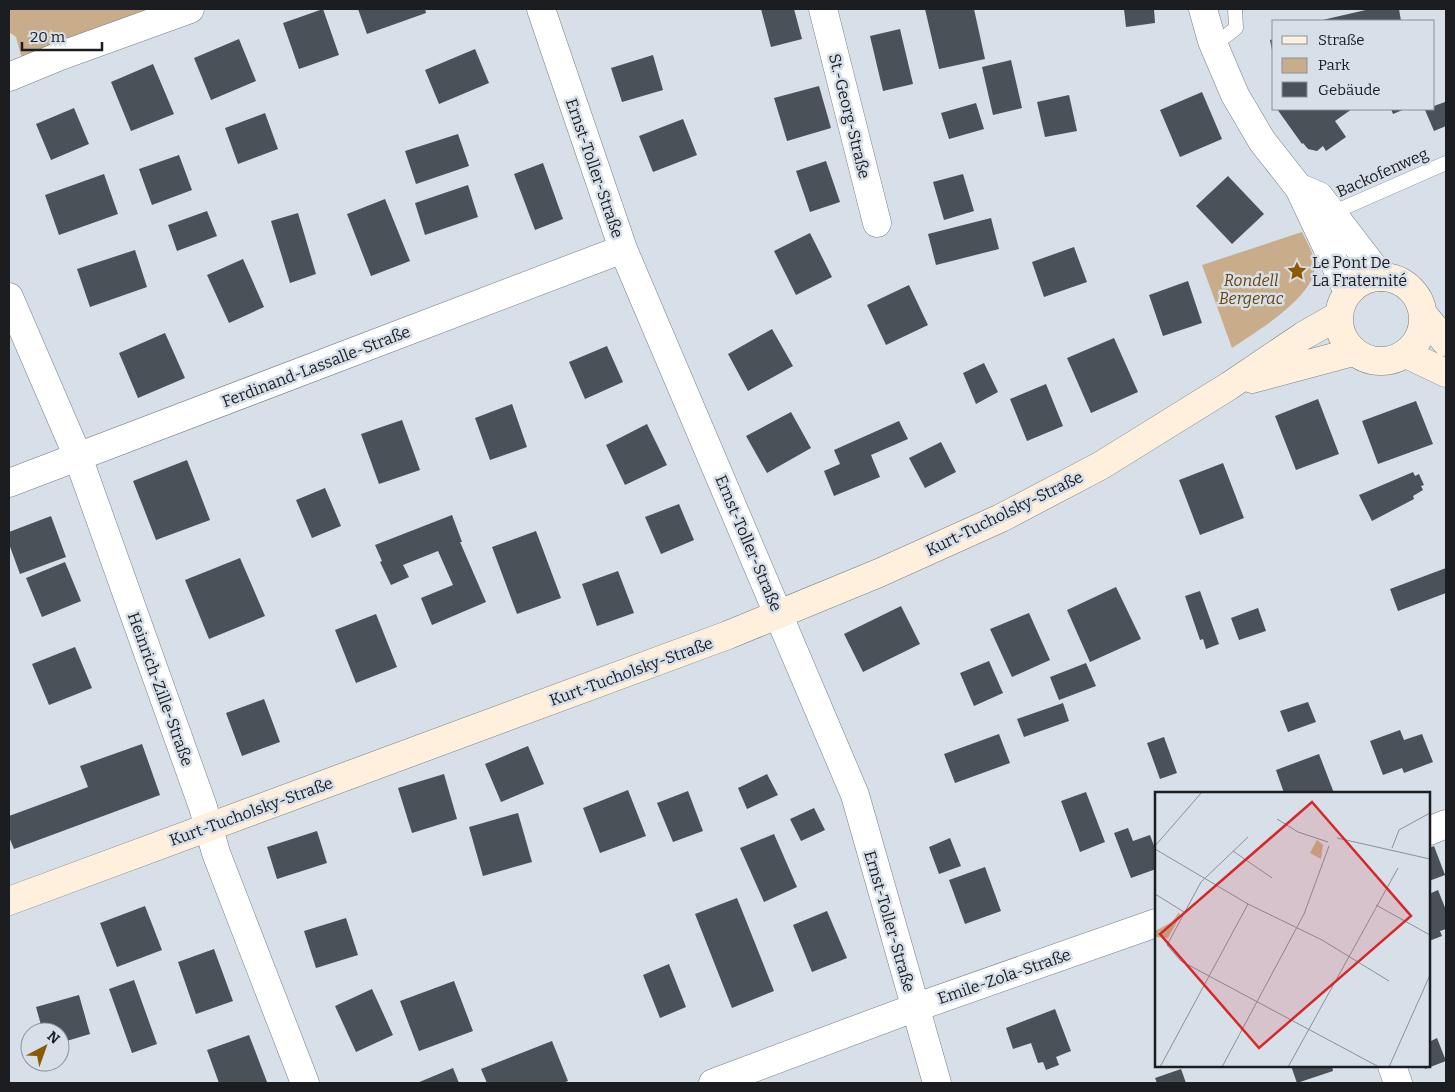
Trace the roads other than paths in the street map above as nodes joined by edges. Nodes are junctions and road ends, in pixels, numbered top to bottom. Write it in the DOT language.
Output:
graph roads {
  1 [pos="190,9"];
  2 [pos="541,9"];
  3 [pos="823,9"];
  4 [pos="1203,9"];
  5 [pos="1235,9"];
  6 [pos="1212,41"];
  7 [pos="9,77"];
  8 [pos="1446,163"];
  9 [pos="1299,188"];
  10 [pos="1339,210"];
  11 [pos="877,222"];
  12 [pos="623,249"];
  13 [pos="1381,277"];
  14 [pos="9,297"];
  15 [pos="1343,304"];
  16 [pos="1423,314"];
  17 [pos="1446,342"];
  18 [pos="1353,352"];
  19 [pos="1406,354"];
  20 [pos="1446,373"];
  21 [pos="1229,386"];
  22 [pos="78,457"];
  23 [pos="9,483"];
  24 [pos="779,613"];
  25 [pos="1446,824"];
  26 [pos="209,827"];
  27 [pos="1430,831"];
  28 [pos="9,902"];
  29 [pos="1155,923"];
  30 [pos="914,1008"];
  31 [pos="1392,1067"];
  32 [pos="305,1083"];
  33 [pos="713,1083"];
  34 [pos="936,1083"];
  35 [pos="1398,1083"];
  1 -- 7 [label="street"];
  2 -- 12 [label="street, Ernst-Toller-Straße"];
  3 -- 11 [label="street, St.-Georg-Straße"];
  4 -- 6 [label="street"];
  5 -- 6 [label="lane"];
  6 -- 9 [label="street"];
  8 -- 10 [label="lane, Backofenweg"];
  9 -- 10 [label="street"];
  9 -- 15 [label="street"];
  10 -- 13 [label="street"];
  12 -- 22 [label="street, Ferdinand-Lassalle-Straße"];
  12 -- 24 [label="street, Ernst-Toller-Straße"];
  13 -- 15 [label="main road"];
  13 -- 16 [label="main road"];
  14 -- 22 [label="street, Heinrich-Zille-Straße"];
  15 -- 18 [label="main road"];
  15 -- 21 [label="main road, Kurt-Tucholsky-Straße"];
  16 -- 17 [label="main road"];
  16 -- 19 [label="main road"];
  18 -- 19 [label="main road"];
  18 -- 21 [label="main road, Kurt-Tucholsky-Straße"];
  19 -- 20 [label="main road"];
  21 -- 24 [label="main road, Kurt-Tucholsky-Straße"];
  22 -- 23 [label="street, Ferdinand-Lassalle-Straße"];
  22 -- 26 [label="street, Heinrich-Zille-Straße"];
  24 -- 26 [label="main road, Kurt-Tucholsky-Straße"];
  24 -- 30 [label="street, Ernst-Toller-Straße"];
  25 -- 27 [label="street"];
  26 -- 28 [label="main road, Kurt-Tucholsky-Straße"];
  26 -- 32 [label="street, Heinrich-Zille-Straße"];
  29 -- 30 [label="street, Emile-Zola-Straße"];
  30 -- 33 [label="street, Emile-Zola-Straße"];
  30 -- 34 [label="street, Ernst-Toller-Straße"];
  31 -- 35 [label="street"];
}
